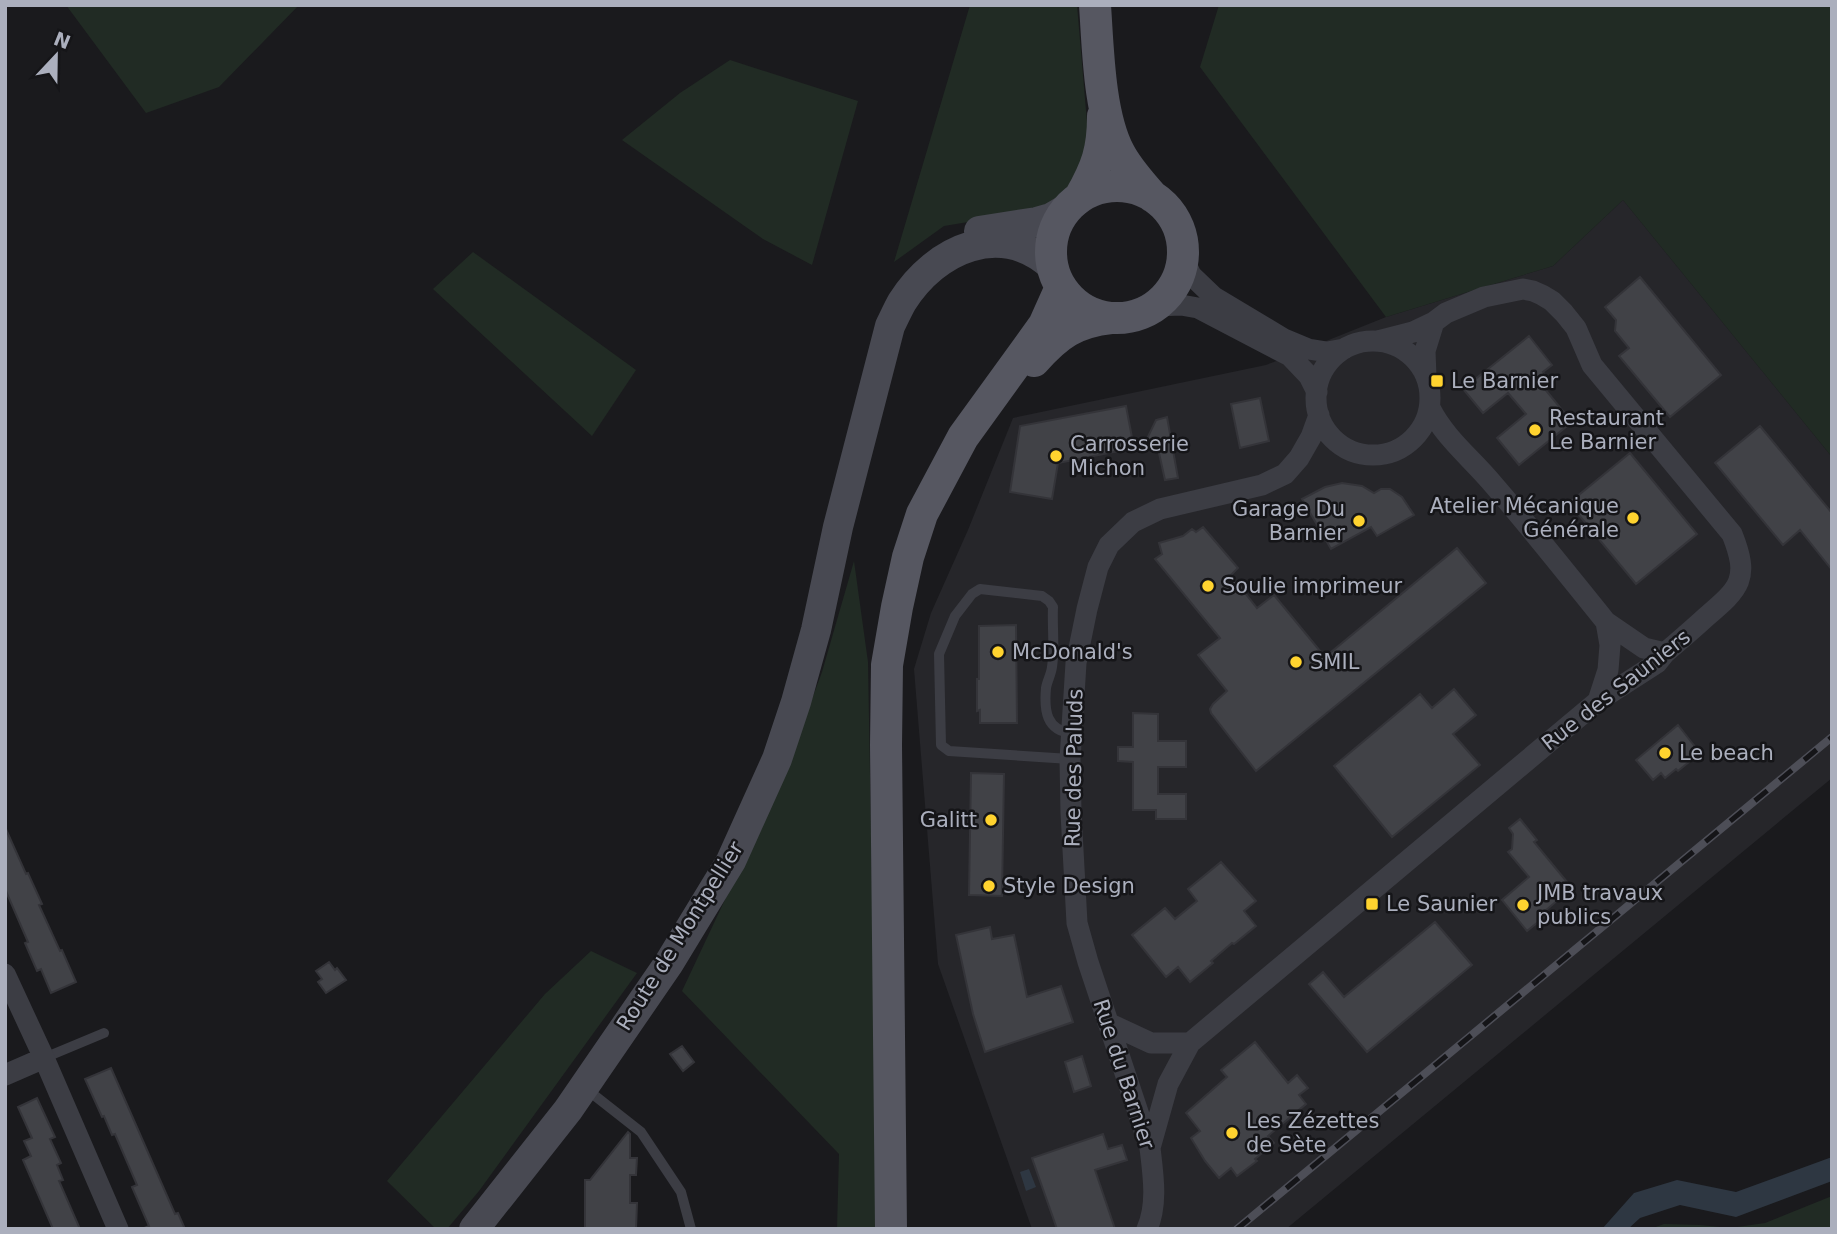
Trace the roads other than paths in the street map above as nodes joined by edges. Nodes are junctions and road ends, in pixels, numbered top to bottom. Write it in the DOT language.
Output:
graph roads {
  1 [pos="1095,5"];
  2 [pos="1103,97"];
  3 [pos="1152,196"];
  4 [pos="1074,202"];
  5 [pos="1183,258"];
  6 [pos="1057,277"];
  7 [pos="1155,306"];
  8 [pos="1111,318"];
  9 [pos="1434,322"];
  10 [pos="1378,341"];
  11 [pos="1344,349"];
  12 [pos="1426,377"];
  13 [pos="1317,392"];
  14 [pos="1430,408"];
  15 [pos="1319,415"];
  16 [pos="944,474"];
  17 [pos="838,527"];
  18 [pos="1606,622"];
  19 [pos="1665,653"];
  20 [pos="1598,701"];
  21 [pos="1072,733"];
  22 [pos="1070,759"];
  23 [pos="1088,962"];
  24 [pos="5,974"];
  25 [pos="1108,1023"];
  26 [pos="104,1033"];
  27 [pos="1190,1043"];
  28 [pos="44,1058"];
  29 [pos="5,1075"];
  30 [pos="583,1087"];
  31 [pos="1150,1148"];
  32 [pos="118,1229"];
  33 [pos="474,1229"];
  34 [pos="691,1229"];
  35 [pos="891,1229"];
  36 [pos="1147,1229"];
  1 -- 2 [label="main road"];
  2 -- 3 [label="main road"];
  2 -- 4 [label="main road"];
  3 -- 4 [label="main road"];
  3 -- 5 [label="main road"];
  4 -- 6 [label="main road"];
  4 -- 17 [label="main road"];
  5 -- 7 [label="main road"];
  5 -- 11 [label="street"];
  6 -- 8 [label="main road"];
  6 -- 16 [label="main road"];
  6 -- 17 [label="main road"];
  7 -- 8 [label="main road"];
  7 -- 13 [label="street"];
  8 -- 16 [label="main road"];
  9 -- 10 [label="street, Rue des Sauniers"];
  9 -- 12 [label="street"];
  9 -- 19 [label="street, Rue des Sauniers"];
  10 -- 11 [label="street"];
  10 -- 12 [label="street"];
  11 -- 13 [label="street"];
  12 -- 14 [label="street"];
  13 -- 15 [label="street"];
  14 -- 15 [label="street"];
  14 -- 18 [label="street"];
  15 -- 21 [label="street, Rue des Paluds"];
  16 -- 35 [label="main road"];
  17 -- 30 [label="main road, Route de Montpellier"];
  18 -- 19 [label="street"];
  18 -- 20 [label="street"];
  19 -- 20 [label="street, Rue des Sauniers"];
  20 -- 27 [label="street, Rue des Sauniers"];
  21 -- 22 [label="street, Rue des Paluds"];
  21 -- 22 [label="lane"];
  22 -- 23 [label="street, Rue des Paluds"];
  23 -- 25 [label="street, Rue du Barnier"];
  24 -- 28 [label="street"];
  25 -- 27 [label="street"];
  25 -- 31 [label="street, Rue du Barnier"];
  26 -- 28 [label="lane"];
  27 -- 31 [label="street, Rue des Sauniers"];
  28 -- 29 [label="street"];
  28 -- 32 [label="street"];
  30 -- 33 [label="main road, Route de Montpellier"];
  30 -- 34 [label="lane"];
  31 -- 36 [label="street, Rue du Barnier"];
}
